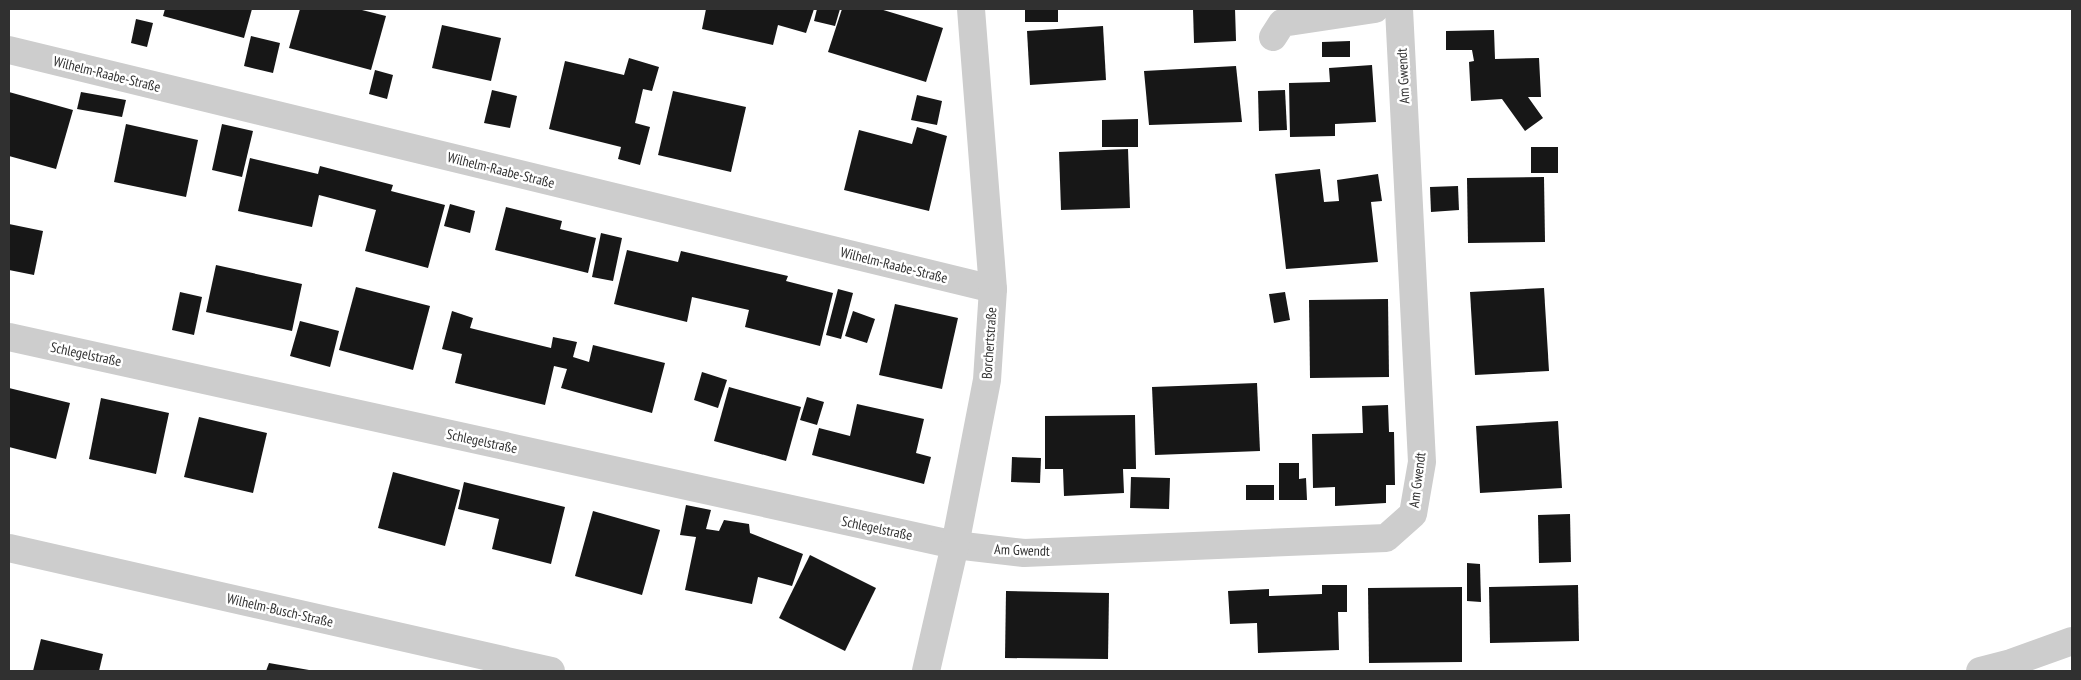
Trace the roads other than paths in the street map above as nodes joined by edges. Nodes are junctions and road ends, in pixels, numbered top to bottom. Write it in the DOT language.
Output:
graph roads {
  1 [pos="971,9"];
  2 [pos="1375,9"];
  3 [pos="1399,9"];
  4 [pos="1273,37"];
  5 [pos="9,50"];
  6 [pos="993,289"];
  7 [pos="9,336"];
  8 [pos="955,545"];
  9 [pos="9,548"];
  10 [pos="2072,641"];
  11 [pos="552,671"];
  12 [pos="926,671"];
  13 [pos="1980,671"];
  1 -- 6 [label="street, Borchertstraße"];
  2 -- 4 [label="street"];
  3 -- 8 [label="street, Am Gwendt"];
  5 -- 6 [label="street, Wilhelm-Raabe-Straße"];
  6 -- 8 [label="street, Borchertstraße"];
  7 -- 8 [label="street, Schlegelstraße"];
  8 -- 12 [label="street, Borchertstraße"];
  9 -- 11 [label="street, Wilhelm-Busch-Straße"];
  10 -- 13 [label="street"];
}
